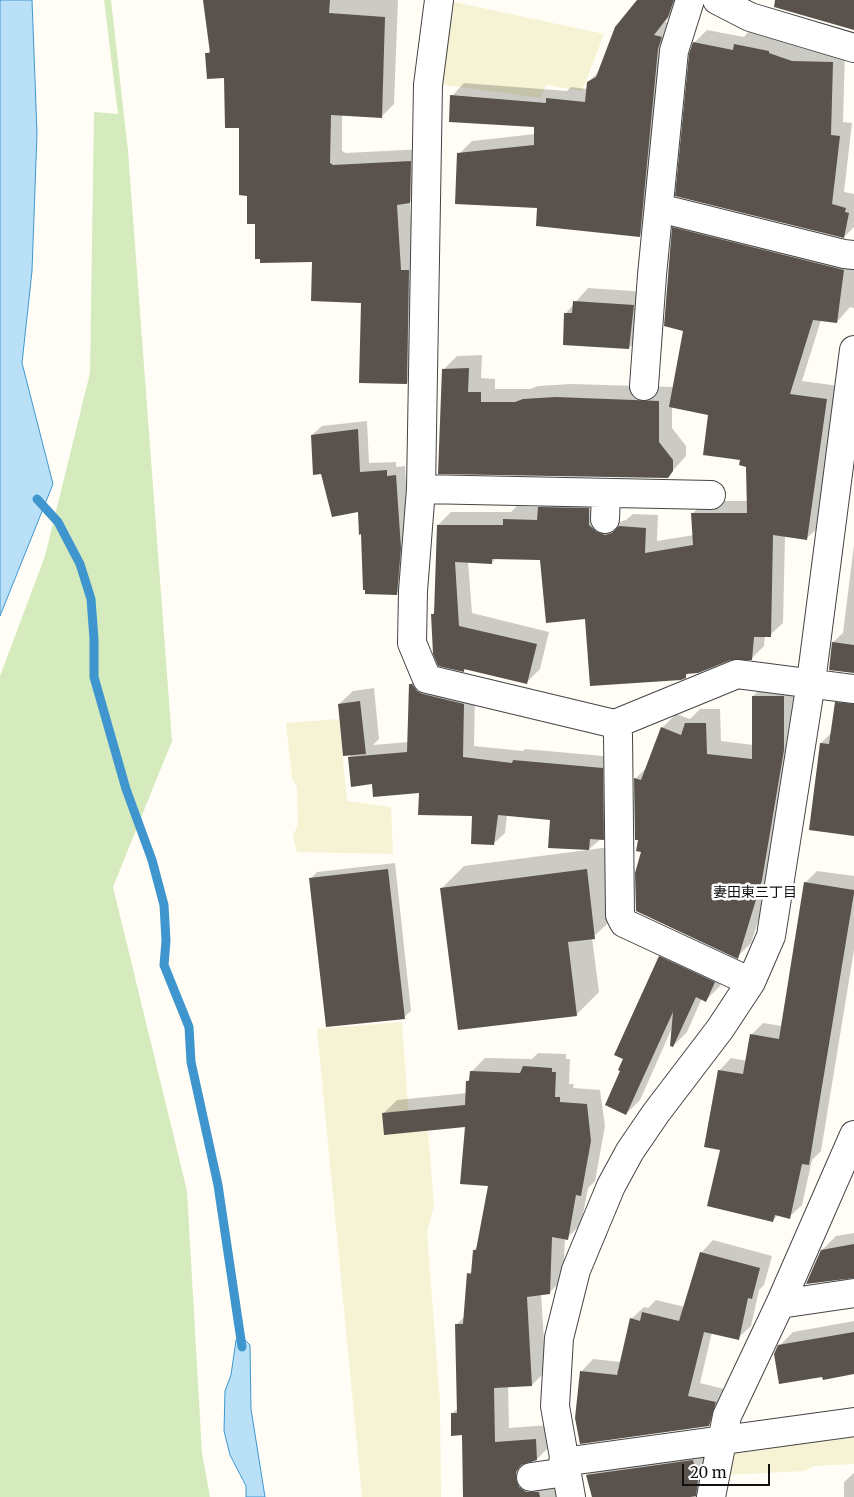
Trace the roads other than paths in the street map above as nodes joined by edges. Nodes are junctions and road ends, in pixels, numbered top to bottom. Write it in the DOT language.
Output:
graph roads {
  1 [pos="439,0"];
  2 [pos="690,0"];
  3 [pos="717,0"];
  4 [pos="854,48"];
  5 [pos="659,208"];
  6 [pos="854,255"];
  7 [pos="854,350"];
  8 [pos="644,386"];
  9 [pos="421,489"];
  10 [pos="711,495"];
  11 [pos="811,682"];
  12 [pos="854,689"];
  13 [pos="615,724"];
  14 [pos="751,982"];
  15 [pos="854,1135"];
  16 [pos="854,1293"];
  17 [pos="780,1304"];
  18 [pos="854,1422"];
  19 [pos="721,1439"];
  20 [pos="531,1477"];
  21 [pos="567,1477"];
  22 [pos="711,1497"];
  1 -- 9 [label="street"];
  2 -- 5 [label="street"];
  3 -- 4 [label="street"];
  5 -- 6 [label="street"];
  5 -- 8 [label="street"];
  7 -- 11 [label="street"];
  9 -- 10 [label="street"];
  9 -- 13 [label="street"];
  11 -- 12 [label="street"];
  11 -- 13 [label="street"];
  11 -- 14 [label="street"];
  13 -- 14 [label="street"];
  14 -- 21 [label="street"];
  15 -- 17 [label="street"];
  16 -- 17 [label="street"];
  17 -- 19 [label="street"];
  18 -- 19 [label="street"];
  19 -- 21 [label="street"];
  19 -- 22 [label="street"];
  20 -- 21 [label="street"];
}
